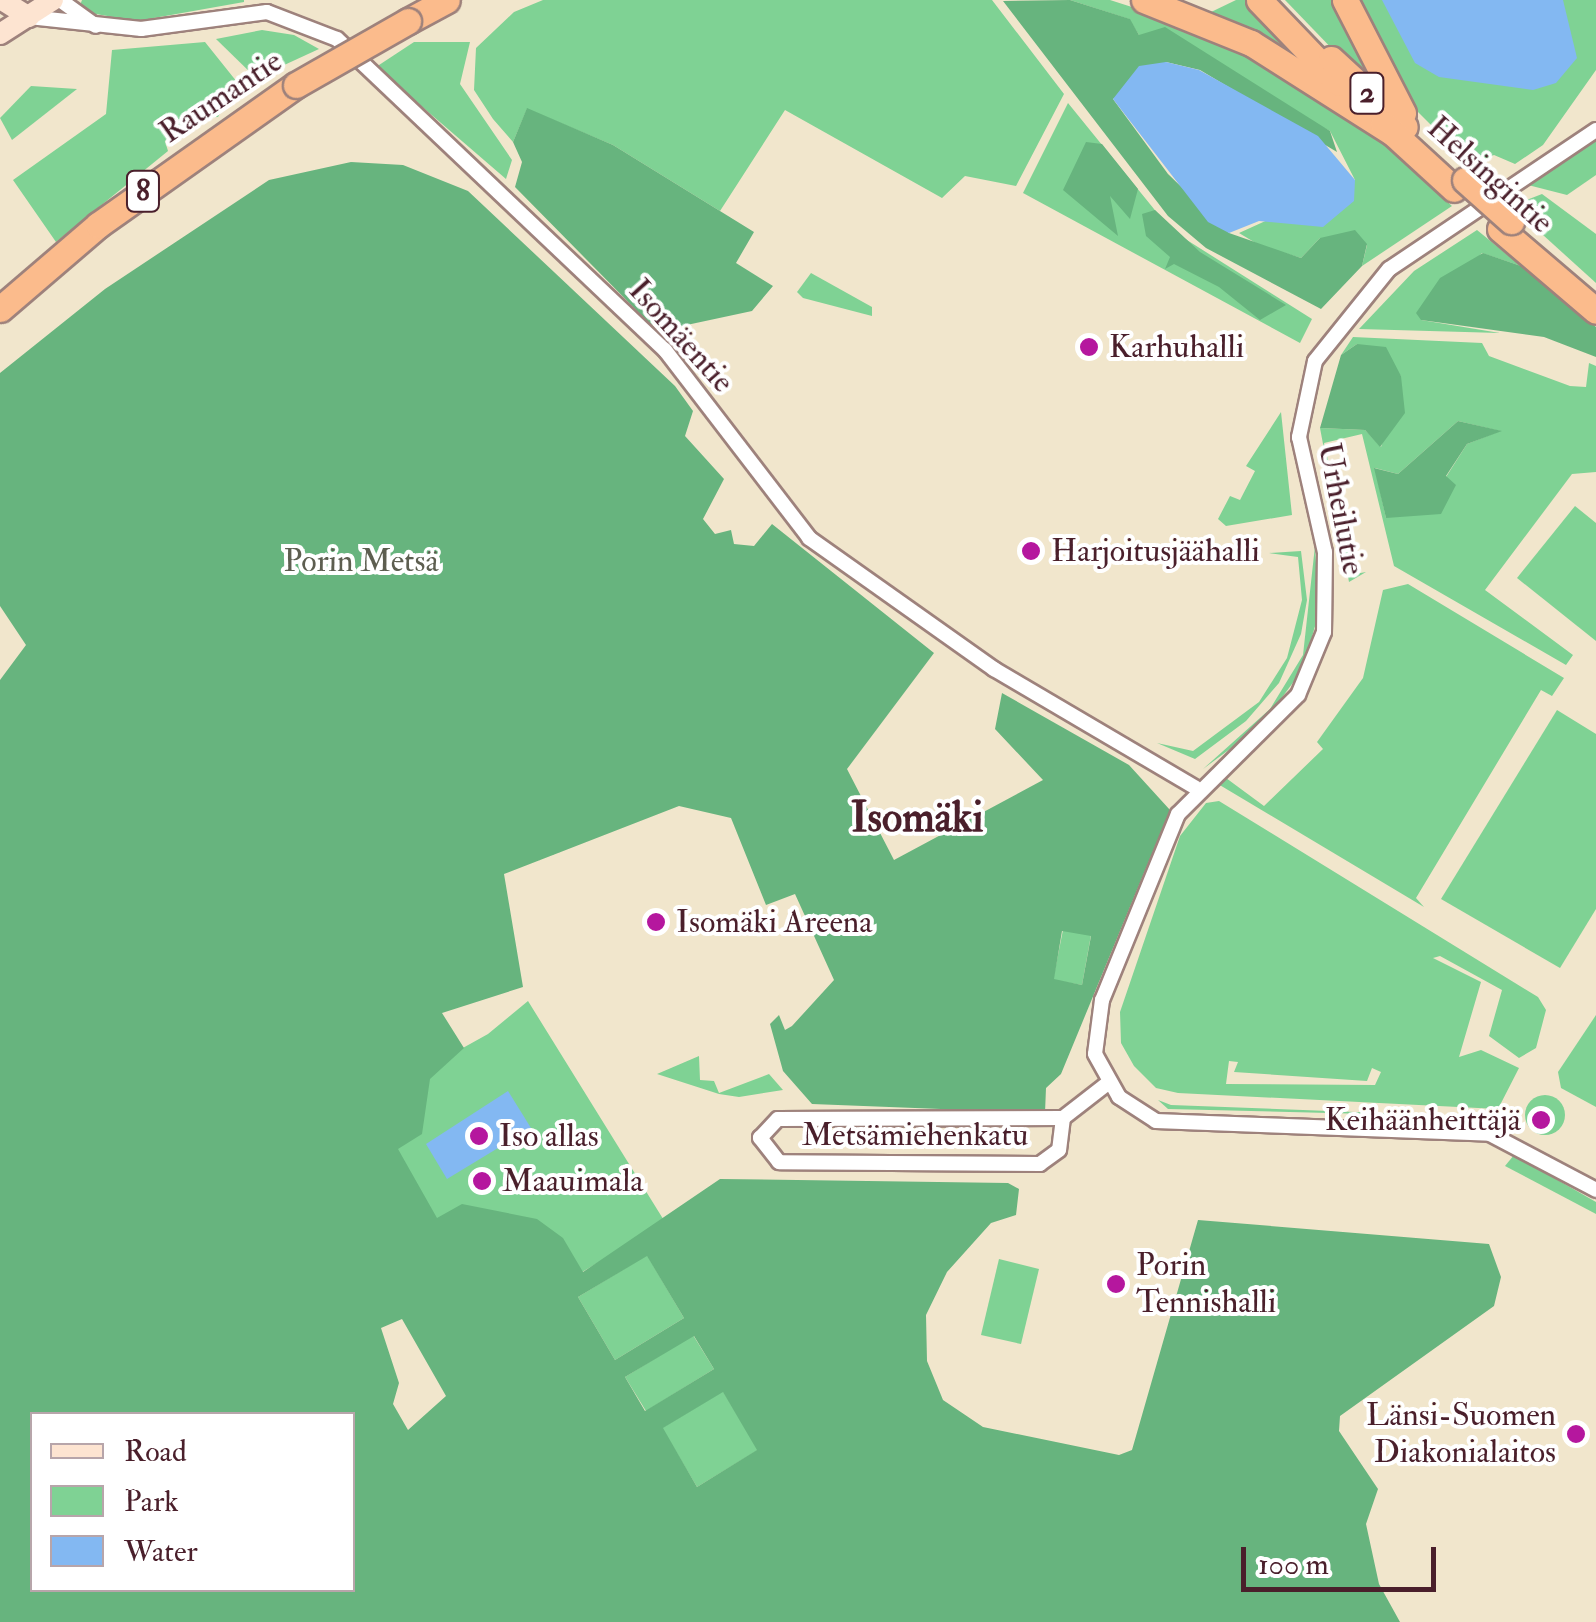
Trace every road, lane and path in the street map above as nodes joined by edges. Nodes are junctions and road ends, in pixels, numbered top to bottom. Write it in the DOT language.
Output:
graph roads {
  1 [pos="2,0"];
  2 [pos="56,0"];
  3 [pos="447,0"];
  4 [pos="1144,0"];
  5 [pos="1260,0"];
  6 [pos="1275,0"];
  7 [pos="1345,0"];
  8 [pos="29,18"];
  9 [pos="97,27"];
  10 [pos="0,34"];
  11 [pos="1596,130"];
  12 [pos="1396,135"];
  13 [pos="1422,142"];
  14 [pos="1460,184"];
  15 [pos="1506,225"];
  16 [pos="1596,296"];
  17 [pos="0,309"];
  18 [pos="1596,311"];
  19 [pos="1196,788"];
  20 [pos="1108,1083"];
  21 [pos="1064,1118"];
  22 [pos="1596,1190"];
  1 -- 8 [label="main road"];
  2 -- 8 [label="main road"];
  2 -- 9 [label="street"];
  3 -- 17 [label="highway, Raumantie / 8, bridge"];
  4 -- 12 [label="highway"];
  5 -- 12 [label="highway, Helsingintie / 2"];
  6 -- 13 [label="highway, Helsingintie / 2"];
  7 -- 13 [label="highway"];
  8 -- 9 [label="street, Isomäentie"];
  8 -- 10 [label="main road"];
  9 -- 19 [label="street, Isomäentie"];
  11 -- 19 [label="street, Urheilutie"];
  12 -- 14 [label="highway, Helsingintie / 2"];
  13 -- 14 [label="highway, Helsingintie / 2"];
  14 -- 15 [label="highway, Helsingintie / 2, bridge"];
  15 -- 16 [label="highway, Helsingintie / 2"];
  15 -- 18 [label="highway, Helsingintie / 2"];
  19 -- 20 [label="street, Urheilutie"];
  20 -- 21 [label="street, Metsämiehenkatu"];
  20 -- 22 [label="street"];
  21 -- 21 [label="street, Metsämiehenkatu"];
}
